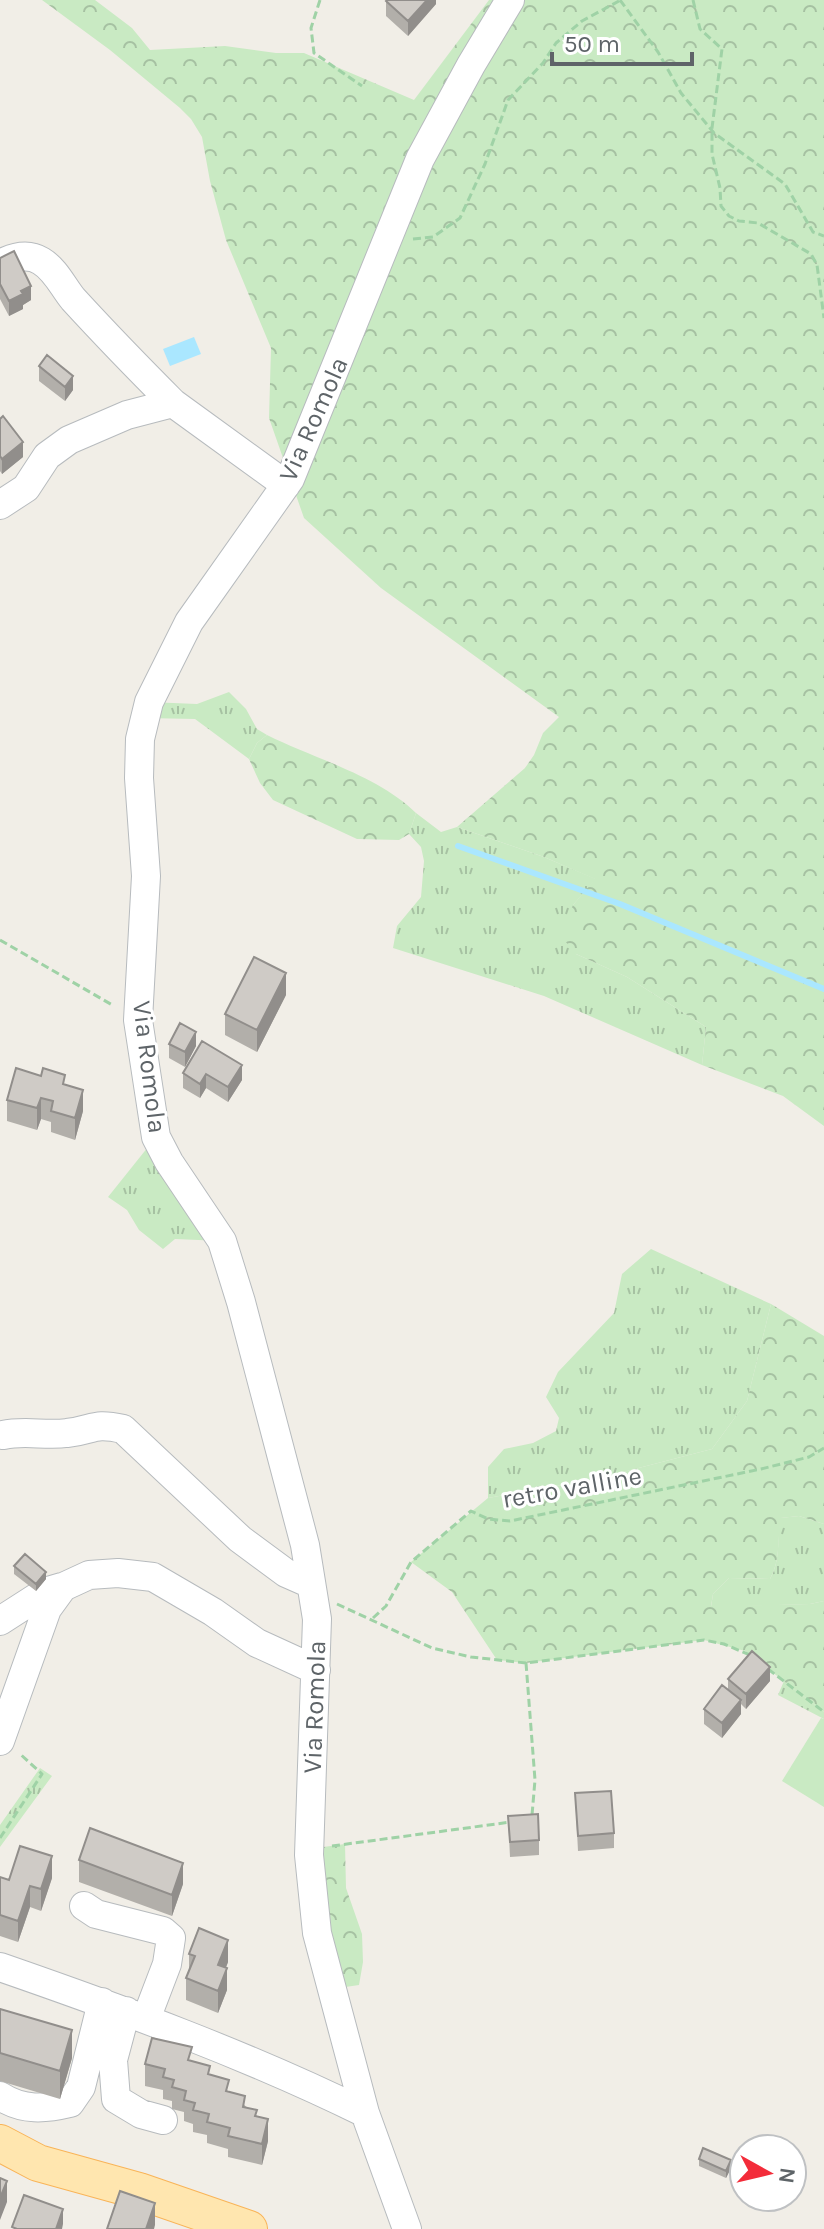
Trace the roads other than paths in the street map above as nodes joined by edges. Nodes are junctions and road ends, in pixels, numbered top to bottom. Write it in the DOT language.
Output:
graph roads {
  1 [pos="510,0"];
  2 [pos="0,264"];
  3 [pos="173,403"];
  4 [pos="286,485"];
  5 [pos="0,505"];
  6 [pos="3,1435"];
  7 [pos="63,1587"];
  8 [pos="312,1591"];
  9 [pos="0,1621"];
  10 [pos="316,1670"];
  11 [pos="0,1739"];
  12 [pos="84,1906"];
  13 [pos="0,1967"];
  14 [pos="125,2011"];
  15 [pos="0,2096"];
  16 [pos="365,2113"];
  17 [pos="163,2120"];
  18 [pos="0,2143"];
  19 [pos="249,2229"];
  20 [pos="407,2229"];
  1 -- 4 [label="street, Via Romola"];
  2 -- 3 [label="street"];
  3 -- 4 [label="street"];
  3 -- 5 [label="street"];
  4 -- 8 [label="street, Via Romola"];
  6 -- 8 [label="street"];
  7 -- 9 [label="street"];
  7 -- 10 [label="street"];
  7 -- 11 [label="street"];
  8 -- 10 [label="street, Via Romola"];
  10 -- 16 [label="street, Via Romola"];
  12 -- 14 [label="street"];
  13 -- 14 [label="street"];
  14 -- 15 [label="street"];
  14 -- 16 [label="street"];
  14 -- 17 [label="street"];
  16 -- 20 [label="street, Via Romola"];
  18 -- 19 [label="main road"];
}
